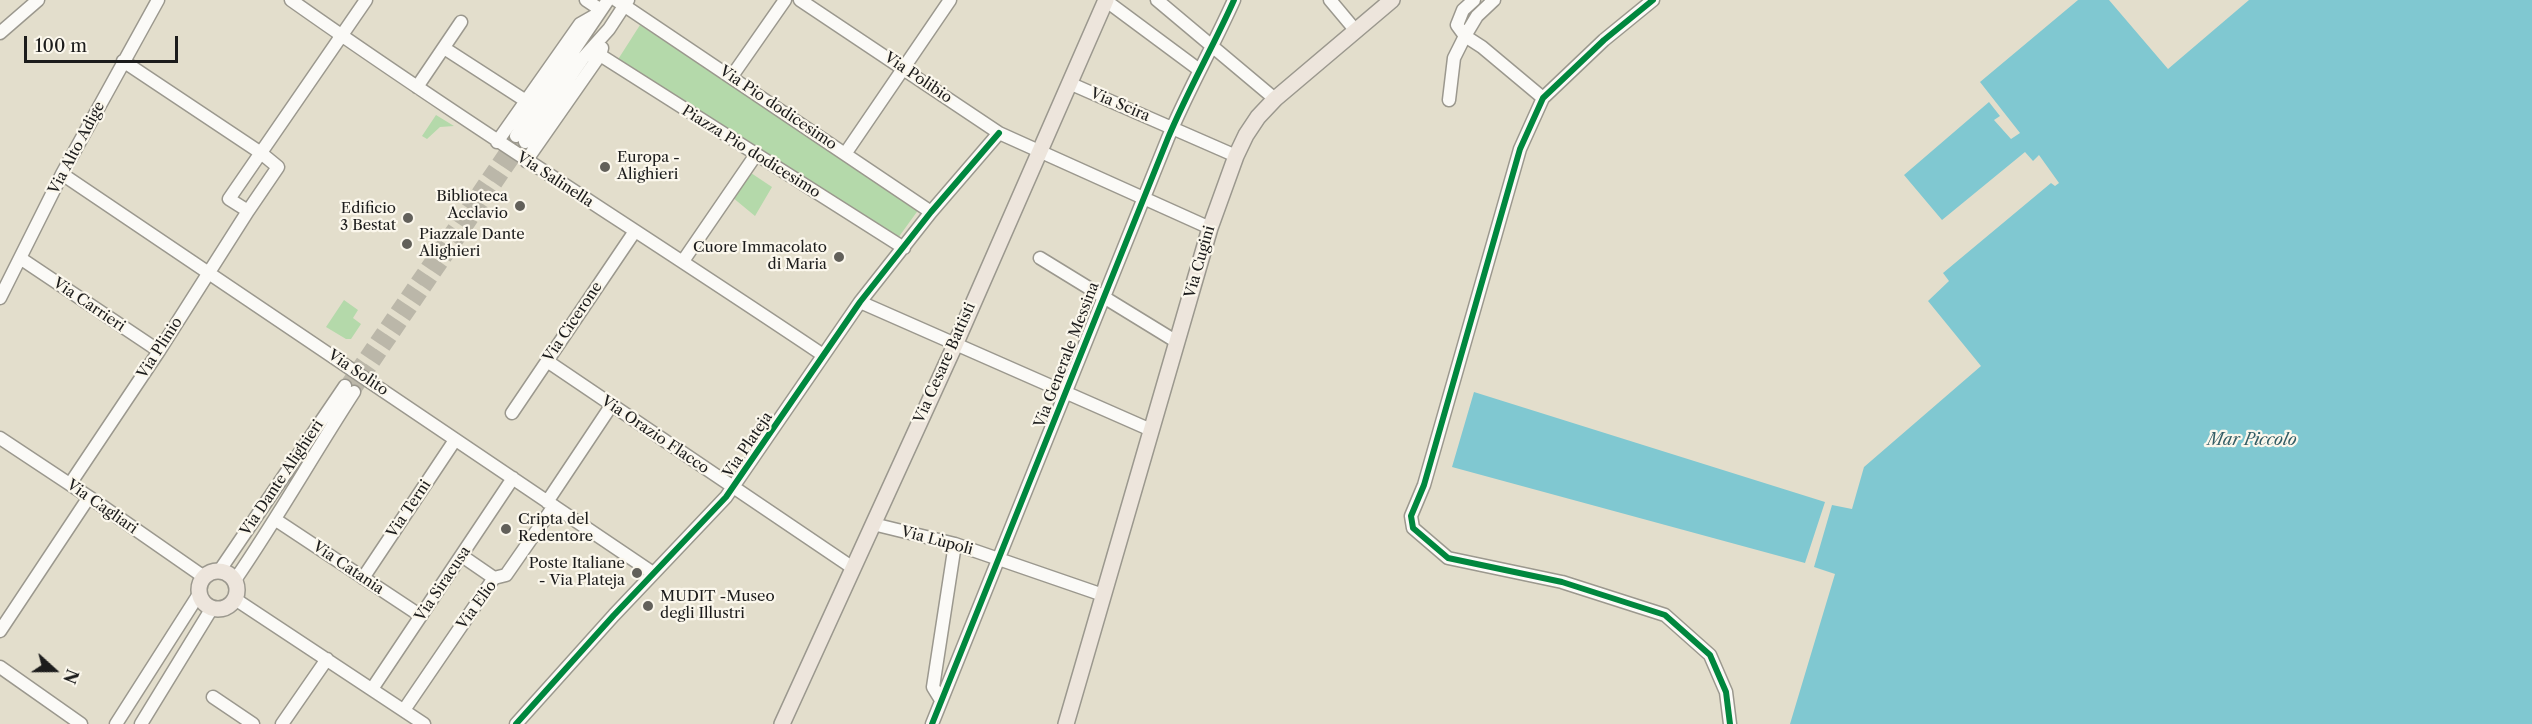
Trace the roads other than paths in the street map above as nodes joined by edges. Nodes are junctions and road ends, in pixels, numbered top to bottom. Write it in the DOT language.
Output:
graph roads {
  1 [pos="38,0"];
  2 [pos="158,0"];
  3 [pos="291,0"];
  4 [pos="366,0"];
  5 [pos="586,0"];
  6 [pos="785,0"];
  7 [pos="800,0"];
  8 [pos="950,0"];
  9 [pos="1106,0"];
  10 [pos="1157,0"];
  11 [pos="1234,0"];
  12 [pos="1330,0"];
  13 [pos="1392,0"];
  14 [pos="1474,0"];
  15 [pos="1494,0"];
  16 [pos="1653,0"];
  17 [pos="623,2"];
  18 [pos="602,8"];
  19 [pos="461,22"];
  20 [pos="609,29"];
  21 [pos="1356,31"];
  22 [pos="0,33"];
  23 [pos="341,36"];
  24 [pos="1465,36"];
  25 [pos="1213,47"];
  26 [pos="444,48"];
  27 [pos="600,55"];
  28 [pos="123,61"];
  29 [pos="904,68"];
  30 [pos="1198,69"];
  31 [pos="732,76"];
  32 [pos="1069,83"];
  33 [pos="417,87"];
  34 [pos="1543,98"];
  35 [pos="1275,99"];
  36 [pos="1449,100"];
  37 [pos="526,101"];
  38 [pos="1172,127"];
  39 [pos="999,133"];
  40 [pos="497,142"];
  41 [pos="1038,152"];
  42 [pos="261,153"];
  43 [pos="845,154"];
  44 [pos="755,156"];
  45 [pos="1236,156"];
  46 [pos="526,161"];
  47 [pos="62,174"];
  48 [pos="1143,198"];
  49 [pos="248,211"];
  50 [pos="931,212"];
  51 [pos="1210,228"];
  52 [pos="635,231"];
  53 [pos="903,248"];
  54 [pos="20,258"];
  55 [pos="1040,258"];
  56 [pos="683,261"];
  57 [pos="209,272"];
  58 [pos="1103,296"];
  59 [pos="0,297"];
  60 [pos="860,302"];
  61 [pos="1177,342"];
  62 [pos="955,345"];
  63 [pos="159,351"];
  64 [pos="823,355"];
  65 [pos="547,361"];
  66 [pos="1066,392"];
  67 [pos="611,406"];
  68 [pos="512,413"];
  69 [pos="1151,430"];
  70 [pos="0,438"];
  71 [pos="455,440"];
  72 [pos="513,478"];
  73 [pos="70,483"];
  74 [pos="734,487"];
  75 [pos="89,497"];
  76 [pos="551,504"];
  77 [pos="276,520"];
  78 [pos="873,524"];
  79 [pos="955,544"];
  80 [pos="462,556"];
  81 [pos="999,559"];
  82 [pos="853,568"];
  83 [pos="220,570"];
  84 [pos="653,573"];
  85 [pos="204,577"];
  86 [pos="363,578"];
  87 [pos="494,578"];
  88 [pos="235,580"];
  89 [pos="1105,589"];
  90 [pos="199,594"];
  91 [pos="235,599"];
  92 [pos="212,609"];
  93 [pos="421,616"];
  94 [pos="0,631"];
  95 [pos="327,659"];
  96 [pos="0,667"];
  97 [pos="372,689"];
  98 [pos="213,697"];
  99 [pos="941,700"];
  100 [pos="404,710"];
  101 [pos="81,724"];
  102 [pos="116,724"];
  103 [pos="141,724"];
  104 [pos="253,724"];
  105 [pos="282,724"];
  106 [pos="424,724"];
  107 [pos="516,724"];
  108 [pos="782,724"];
  109 [pos="932,724"];
  110 [pos="1066,724"];
  111 [pos="1730,724"];
  1 -- 22 [label="street"];
  2 -- 28 [label="street, Via Alto Adige"];
  3 -- 23 [label="street, Via Salinella"];
  4 -- 23 [label="street"];
  5 -- 18 [label="street"];
  6 -- 31 [label="street"];
  7 -- 29 [label="street, Via Polibio"];
  8 -- 29 [label="street"];
  9 -- 30 [label="street"];
  9 -- 32 [label="main road, Via Cesare Battisti"];
  10 -- 25 [label="street"];
  11 -- 25 [label="street, Via Generale Messina"];
  12 -- 21 [label="street"];
  13 -- 21 [label="main road, Via Cugini"];
  14 -- 24 [label="street"];
  15 -- 24 [label="street"];
  16 -- 34 [label="street"];
  17 -- 20 [label="street"];
  17 -- 31 [label="street, Via Pio dodicesimo"];
  18 -- 20 [label="street"];
  18 -- 37 [label="street"];
  19 -- 26 [label="street"];
  20 -- 27 [label="street"];
  21 -- 35 [label="main road, Via Cugini"];
  23 -- 33 [label="street, Via Salinella"];
  23 -- 42 [label="street"];
  24 -- 34 [label="street"];
  24 -- 36 [label="street"];
  25 -- 30 [label="street, Via Generale Messina"];
  25 -- 35 [label="street"];
  26 -- 33 [label="street"];
  26 -- 37 [label="street"];
  27 -- 44 [label="street, Piazza Pio dodicesimo"];
  27 -- 46 [label="street"];
  28 -- 42 [label="street"];
  28 -- 47 [label="street, Via Alto Adige"];
  29 -- 39 [label="street, Via Polibio"];
  29 -- 43 [label="street"];
  30 -- 38 [label="street, Via Generale Messina"];
  31 -- 43 [label="street, Via Pio dodicesimo"];
  32 -- 38 [label="street, Via Scira"];
  32 -- 41 [label="main road, Via Cesare Battisti"];
  33 -- 40 [label="street, Via Salinella"];
  34 -- 111 [label="street"];
  35 -- 45 [label="main road, Via Cugini"];
  37 -- 40 [label="street"];
  38 -- 45 [label="street, Via Scira"];
  38 -- 48 [label="street, Via Generale Messina"];
  39 -- 41 [label="street, Via Polibio"];
  39 -- 50 [label="street, Via Plateja"];
  40 -- 46 [label="street, Via Salinella"];
  41 -- 48 [label="street, Via Polibio"];
  41 -- 62 [label="main road, Via Cesare Battisti"];
  42 -- 49 [label="street, Via Plinio"];
  42 -- 49 [label="street"];
  43 -- 50 [label="street, Via Pio dodicesimo"];
  44 -- 53 [label="street, Piazza Pio dodicesimo"];
  44 -- 56 [label="street"];
  45 -- 51 [label="main road, Via Cugini"];
  46 -- 52 [label="street, Via Salinella"];
  47 -- 54 [label="street, Via Alto Adige"];
  47 -- 57 [label="street, Via Solìto"];
  48 -- 51 [label="street, Via Polibio"];
  48 -- 58 [label="street, Via Generale Messina"];
  49 -- 57 [label="street, Via Plinio"];
  50 -- 53 [label="street, Via Plateja"];
  51 -- 61 [label="main road, Via Cugini"];
  52 -- 56 [label="street, Via Salinella"];
  52 -- 65 [label="street, Via Cicerone"];
  53 -- 60 [label="street, Via Plateja"];
  54 -- 59 [label="street, Via Alto Adige"];
  54 -- 63 [label="street, Via Carrieri"];
  55 -- 58 [label="street"];
  56 -- 64 [label="street, Via Salinella"];
  57 -- 63 [label="street, Via Plinio"];
  57 -- 71 [label="street, Via Solìto"];
  58 -- 61 [label="street"];
  58 -- 66 [label="street, Via Generale Messina"];
  60 -- 62 [label="street"];
  60 -- 64 [label="street, Via Plateja"];
  61 -- 69 [label="main road, Via Cugini"];
  62 -- 66 [label="street"];
  62 -- 78 [label="main road, Via Cesare Battisti"];
  63 -- 73 [label="street, Via Plinio"];
  64 -- 74 [label="street, Via Plateja"];
  65 -- 67 [label="street, Via Orazio Flacco"];
  65 -- 68 [label="street, Via Cicerone"];
  66 -- 69 [label="street"];
  66 -- 81 [label="street, Via Generale Messina"];
  67 -- 74 [label="street, Via Orazio Flacco"];
  67 -- 76 [label="street, Via Elio"];
  69 -- 89 [label="main road, Via Cugini"];
  70 -- 73 [label="street, Via Cagliari"];
  71 -- 72 [label="street, Via Solìto"];
  71 -- 86 [label="street, Via Terni"];
  72 -- 76 [label="street, Via Solìto"];
  72 -- 80 [label="street, Via Siracusa"];
  73 -- 75 [label="street, Via Cagliari"];
  74 -- 82 [label="street, Via Orazio Flacco"];
  74 -- 84 [label="street, Via Plateja"];
  75 -- 85 [label="street, Via Cagliari"];
  75 -- 94 [label="street"];
  76 -- 84 [label="street, Via Solìto"];
  76 -- 87 [label="street, Via Elio"];
  77 -- 83 [label="street, Via Dante Alighieri"];
  77 -- 86 [label="street, Via Catania"];
  77 -- 88 [label="street, Via Dante Alighieri"];
  78 -- 79 [label="street, Via Lùpoli"];
  78 -- 82 [label="main road, Via Cesare Battisti"];
  79 -- 81 [label="street, Via Lùpoli"];
  79 -- 99 [label="street"];
  80 -- 87 [label="street"];
  80 -- 93 [label="street, Via Siracusa"];
  81 -- 89 [label="street, Via Lùpoli"];
  81 -- 99 [label="street, Via Generale Messina"];
  82 -- 108 [label="main road, Via Cesare Battisti"];
  83 -- 85 [label="main road"];
  83 -- 88 [label="main road"];
  84 -- 107 [label="street, Via Plateja"];
  85 -- 90 [label="main road"];
  86 -- 93 [label="street, Via Catania"];
  87 -- 100 [label="street, Via Elio"];
  88 -- 91 [label="main road"];
  89 -- 110 [label="main road, Via Cugini"];
  90 -- 92 [label="main road"];
  90 -- 102 [label="street"];
  91 -- 92 [label="main road"];
  91 -- 95 [label="street"];
  92 -- 103 [label="street"];
  93 -- 97 [label="street, Via Siracusa"];
  95 -- 97 [label="street"];
  95 -- 105 [label="street"];
  96 -- 101 [label="street"];
  97 -- 100 [label="street"];
  98 -- 104 [label="street"];
  99 -- 109 [label="street, Via Generale Messina"];
  100 -- 106 [label="street"];
}
